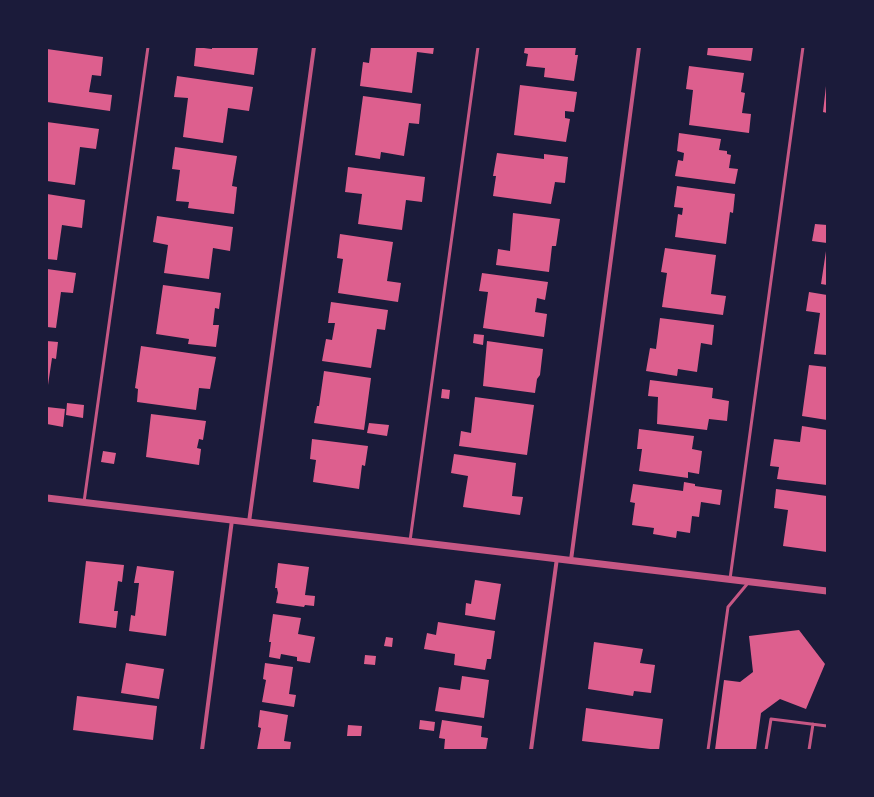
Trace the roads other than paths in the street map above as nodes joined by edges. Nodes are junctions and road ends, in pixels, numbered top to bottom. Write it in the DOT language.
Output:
graph roads {
  1 [pos="148,47"];
  2 [pos="314,47"];
  3 [pos="478,47"];
  4 [pos="638,47"];
  5 [pos="802,47"];
  6 [pos="47,498"];
  7 [pos="84,502"];
  8 [pos="232,520"];
  9 [pos="249,522"];
  10 [pos="410,541"];
  11 [pos="557,558"];
  12 [pos="571,560"];
  13 [pos="730,579"];
  14 [pos="749,582"];
  15 [pos="827,591"];
  16 [pos="813,724"];
  17 [pos="827,726"];
  18 [pos="202,750"];
  19 [pos="531,750"];
  20 [pos="708,750"];
  21 [pos="766,750"];
  22 [pos="809,750"];
  1 -- 7 [label="lane"];
  2 -- 9 [label="street"];
  3 -- 10 [label="lane"];
  4 -- 12 [label="street"];
  5 -- 13 [label="lane"];
  6 -- 7 [label="street"];
  7 -- 8 [label="street"];
  8 -- 9 [label="street"];
  8 -- 18 [label="street"];
  9 -- 10 [label="street"];
  10 -- 11 [label="street"];
  11 -- 12 [label="street"];
  11 -- 19 [label="street"];
  12 -- 13 [label="street"];
  13 -- 14 [label="street"];
  14 -- 15 [label="street"];
  14 -- 20 [label="lane"];
  16 -- 17 [label="lane"];
  16 -- 21 [label="lane"];
  16 -- 22 [label="lane"];
}
